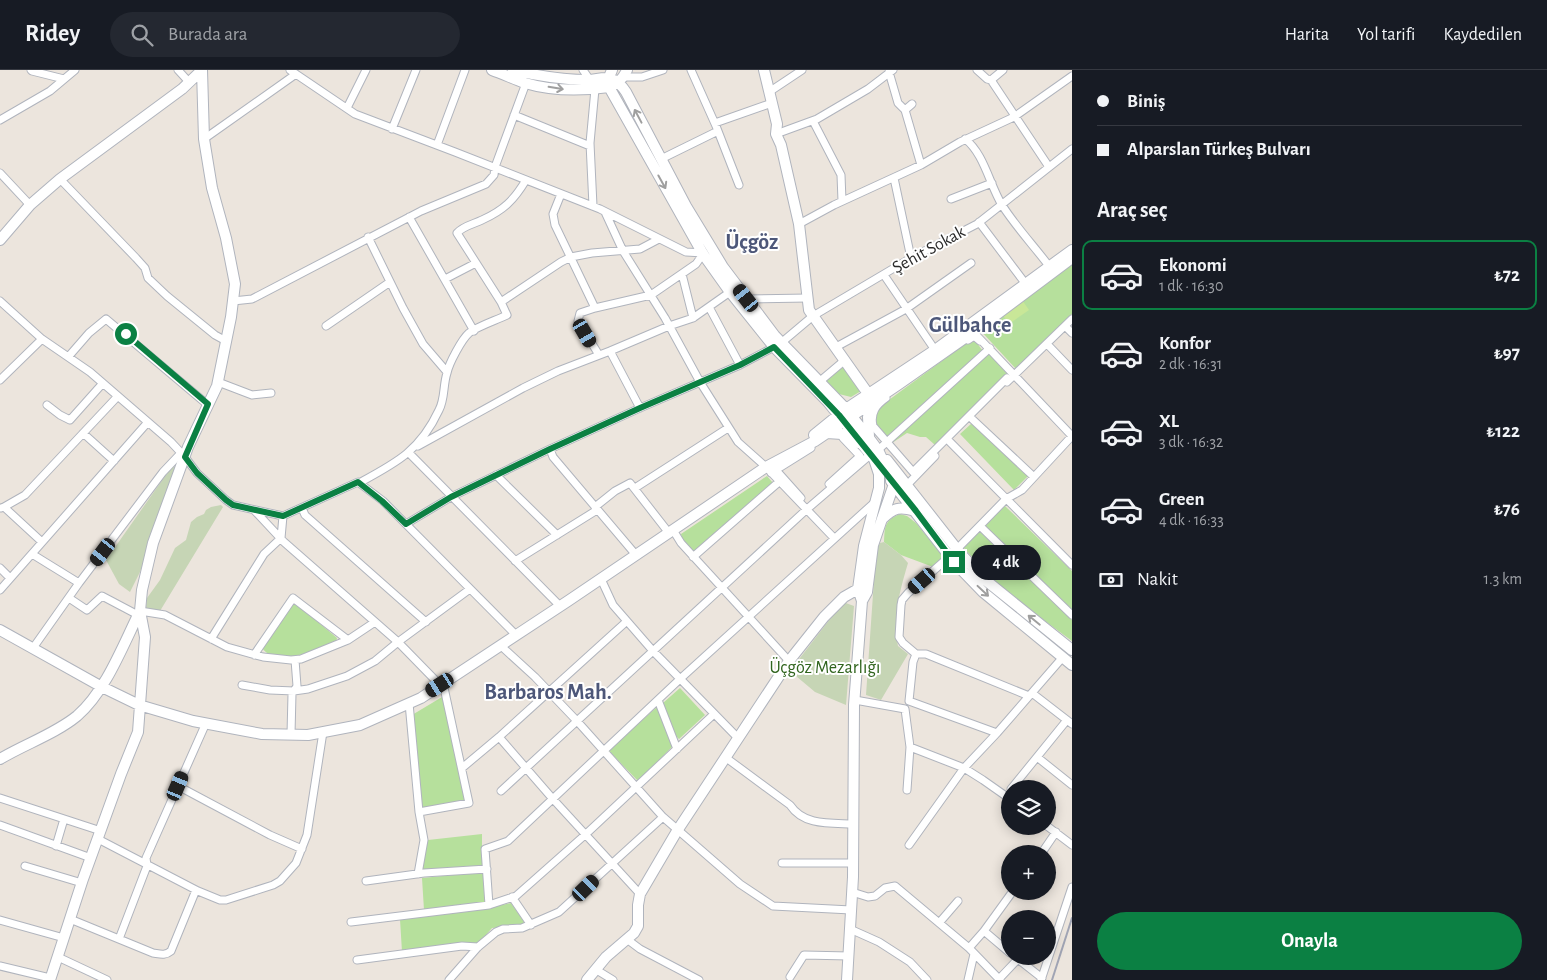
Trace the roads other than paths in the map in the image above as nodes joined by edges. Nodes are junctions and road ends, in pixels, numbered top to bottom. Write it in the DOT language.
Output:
graph roads {
  1 [pos="31,70"];
  2 [pos="75,70"];
  3 [pos="178,70"];
  4 [pos="202,70"];
  5 [pos="366,70"];
  6 [pos="416,70"];
  7 [pos="465,70"];
  8 [pos="492,70"];
  9 [pos="513,70"];
  10 [pos="583,70"];
  11 [pos="663,70"];
  12 [pos="691,70"];
  13 [pos="764,70"];
  14 [pos="802,70"];
  15 [pos="977,70"];
  16 [pos="1003,70"];
  17 [pos="891,71"];
  18 [pos="297,72"];
  19 [pos="1072,76"];
  20 [pos="616,77"];
  21 [pos="64,79"];
  22 [pos="991,80"];
  23 [pos="189,82"];
  24 [pos="526,83"];
  25 [pos="593,85"];
  26 [pos="769,92"];
  27 [pos="772,103"];
  28 [pos="912,104"];
  29 [pos="347,108"];
  30 [pos="904,110"];
  31 [pos="514,115"];
  32 [pos="1014,117"];
  33 [pos="0,120"];
  34 [pos="813,121"];
  35 [pos="715,123"];
  36 [pos="392,128"];
  37 [pos="718,131"];
  38 [pos="776,134"];
  39 [pos="204,139"];
  40 [pos="965,139"];
  41 [pos="437,145"];
  42 [pos="590,146"];
  43 [pos="1072,148"];
  44 [pos="661,159"];
  45 [pos="921,166"];
  46 [pos="494,167"];
  47 [pos="1049,167"];
  48 [pos="0,173"];
  49 [pos="60,178"];
  50 [pos="894,178"];
  51 [pos="526,180"];
  52 [pos="992,183"];
  53 [pos="739,185"];
  54 [pos="561,194"];
  55 [pos="951,199"];
  56 [pos="842,201"];
  57 [pos="30,205"];
  58 [pos="1002,205"];
  59 [pos="593,206"];
  60 [pos="604,212"];
  61 [pos="409,217"];
  62 [pos="979,222"];
  63 [pos="799,224"];
  64 [pos="368,237"];
  65 [pos="659,239"];
  66 [pos="0,240"];
  67 [pos="1072,250"];
  68 [pos="623,251"];
  69 [pos="707,252"];
  70 [pos="571,257"];
  71 [pos="911,258"];
  72 [pos="1072,258"];
  73 [pos="476,263"];
  74 [pos="971,263"];
  75 [pos="1072,264"];
  76 [pos="1049,266"];
  77 [pos="682,274"];
  78 [pos="884,275"];
  79 [pos="446,279"];
  80 [pos="390,282"];
  81 [pos="1025,283"];
  82 [pos="730,292"];
  83 [pos="651,295"];
  84 [pos="746,298"];
  85 [pos="808,298"];
  86 [pos="0,301"];
  87 [pos="233,301"];
  88 [pos="501,302"];
  89 [pos="709,307"];
  90 [pos="595,308"];
  91 [pos="906,309"];
  92 [pos="813,316"];
  93 [pos="693,318"];
  94 [pos="1072,319"];
  95 [pos="326,326"];
  96 [pos="669,326"];
  97 [pos="1065,326"];
  98 [pos="474,331"];
  99 [pos="975,331"];
  100 [pos="1072,333"];
  101 [pos="42,339"];
  102 [pos="226,341"];
  103 [pos="980,341"];
  104 [pos="1047,344"];
  105 [pos="778,345"];
  106 [pos="836,347"];
  107 [pos="990,348"];
  108 [pos="935,350"];
  109 [pos="610,351"];
  110 [pos="69,356"];
  111 [pos="599,356"];
  112 [pos="845,360"];
  113 [pos="740,365"];
  114 [pos="1072,370"];
  115 [pos="447,372"];
  116 [pos="1011,376"];
  117 [pos="0,380"];
  118 [pos="218,382"];
  119 [pos="700,382"];
  120 [pos="819,382"];
  121 [pos="103,383"];
  122 [pos="271,393"];
  123 [pos="118,396"];
  124 [pos="867,399"];
  125 [pos="832,400"];
  126 [pos="47,404"];
  127 [pos="208,404"];
  128 [pos="640,408"];
  129 [pos="845,415"];
  130 [pos="971,418"];
  131 [pos="148,422"];
  132 [pos="728,428"];
  133 [pos="826,430"];
  134 [pos="83,433"];
  135 [pos="1072,436"];
  136 [pos="949,441"];
  137 [pos="415,447"];
  138 [pos="873,448"];
  139 [pos="550,449"];
  140 [pos="408,452"];
  141 [pos="183,455"];
  142 [pos="114,461"];
  143 [pos="771,470"];
  144 [pos="496,475"];
  145 [pos="1034,477"];
  146 [pos="780,481"];
  147 [pos="359,483"];
  148 [pos="894,484"];
  149 [pos="907,485"];
  150 [pos="635,488"];
  151 [pos="451,497"];
  152 [pos="1006,499"];
  153 [pos="876,501"];
  154 [pos="2,508"];
  155 [pos="302,508"];
  156 [pos="596,508"];
  157 [pos="254,510"];
  158 [pos="806,510"];
  159 [pos="916,511"];
  160 [pos="283,516"];
  161 [pos="881,519"];
  162 [pos="406,524"];
  163 [pos="980,526"];
  164 [pos="671,531"];
  165 [pos="557,535"];
  166 [pos="281,538"];
  167 [pos="834,538"];
  168 [pos="42,542"];
  169 [pos="953,553"];
  170 [pos="32,554"];
  171 [pos="636,555"];
  172 [pos="693,557"];
  173 [pos="515,561"];
  174 [pos="1072,565"];
  175 [pos="0,568"];
  176 [pos="10,578"];
  177 [pos="601,579"];
  178 [pos="79,583"];
  179 [pos="721,588"];
  180 [pos="470,589"];
  181 [pos="858,589"];
  182 [pos="0,590"];
  183 [pos="69,598"];
  184 [pos="862,601"];
  185 [pos="560,606"];
  186 [pos="139,613"];
  187 [pos="1072,615"];
  188 [pos="749,617"];
  189 [pos="627,621"];
  190 [pos="375,622"];
  191 [pos="426,622"];
  192 [pos="0,630"];
  193 [pos="516,635"];
  194 [pos="211,639"];
  195 [pos="348,640"];
  196 [pos="398,642"];
  197 [pos="500,645"];
  198 [pos="33,648"];
  199 [pos="1072,650"];
  200 [pos="653,651"];
  201 [pos="916,654"];
  202 [pos="254,655"];
  203 [pos="1063,657"];
  204 [pos="295,660"];
  205 [pos="789,661"];
  206 [pos="1072,665"];
  207 [pos="680,679"];
  208 [pos="442,684"];
  209 [pos="242,685"];
  210 [pos="102,687"];
  211 [pos="294,691"];
  212 [pos="549,691"];
  213 [pos="1031,694"];
  214 [pos="658,700"];
  215 [pos="855,700"];
  216 [pos="909,700"];
  217 [pos="409,703"];
  218 [pos="140,705"];
  219 [pos="905,710"];
  220 [pos="714,714"];
  221 [pos="577,721"];
  222 [pos="1069,722"];
  223 [pos="206,723"];
  224 [pos="322,732"];
  225 [pos="997,733"];
  226 [pos="291,734"];
  227 [pos="499,737"];
  228 [pos="738,738"];
  229 [pos="910,747"];
  230 [pos="677,749"];
  231 [pos="603,751"];
  232 [pos="725,757"];
  233 [pos="1037,757"];
  234 [pos="0,759"];
  235 [pos="462,768"];
  236 [pos="526,768"];
  237 [pos="964,768"];
  238 [pos="1019,780"];
  239 [pos="1072,785"];
  240 [pos="178,786"];
  241 [pos="637,787"];
  242 [pos="1001,789"];
  243 [pos="908,790"];
  244 [pos="501,791"];
  245 [pos="0,798"];
  246 [pos="552,798"];
  247 [pos="419,812"];
  248 [pos="663,817"];
  249 [pos="64,819"];
  250 [pos="853,824"];
  251 [pos="0,825"];
  252 [pos="677,831"];
  253 [pos="1056,832"];
  254 [pos="586,834"];
  255 [pos="99,835"];
  256 [pos="909,845"];
  257 [pos="1072,845"];
  258 [pos="56,846"];
  259 [pos="302,849"];
  260 [pos="91,858"];
  261 [pos="612,863"];
  262 [pos="782,863"];
  263 [pos="853,863"];
  264 [pos="25,866"];
  265 [pos="147,866"];
  266 [pos="486,869"];
  267 [pos="418,874"];
  268 [pos="366,881"];
  269 [pos="82,883"];
  270 [pos="1072,887"];
  271 [pos="196,890"];
  272 [pos="852,892"];
  273 [pos="640,894"];
  274 [pos="512,897"];
  275 [pos="1006,900"];
  276 [pos="958,901"];
  277 [pos="489,905"];
  278 [pos="851,910"];
  279 [pos="70,919"];
  280 [pos="0,920"];
  281 [pos="351,922"];
  282 [pos="939,923"];
  283 [pos="531,925"];
  284 [pos="850,929"];
  285 [pos="984,931"];
  286 [pos="64,938"];
  287 [pos="119,939"];
  288 [pos="628,940"];
  289 [pos="1001,945"];
  290 [pos="478,947"];
  291 [pos="969,948"];
  292 [pos="974,954"];
  293 [pos="849,956"];
  294 [pos="58,957"];
  295 [pos="357,960"];
  296 [pos="1011,965"];
  297 [pos="1025,965"];
  298 [pos="0,966"];
  299 [pos="595,969"];
  300 [pos="790,976"];
  301 [pos="50,979"];
  302 [pos="1042,979"];
  303 [pos="106,980"];
  304 [pos="449,980"];
  305 [pos="587,980"];
  306 [pos="613,980"];
  307 [pos="699,980"];
  308 [pos="847,980"];
  309 [pos="927,980"];
  310 [pos="968,980"];
  311 [pos="1000,980"];
  1 -- 21 [label="street"];
  2 -- 21 [label="street"];
  3 -- 23 [label="street"];
  4 -- 23 [label="main road"];
  4 -- 39 [label="main road"];
  5 -- 29 [label="street"];
  6 -- 36 [label="street"];
  7 -- 41 [label="street"];
  8 -- 24 [label="main road"];
  9 -- 25 [label="main road"];
  10 -- 25 [label="street"];
  11 -- 20 [label="street"];
  12 -- 35 [label="street"];
  13 -- 26 [label="main road"];
  14 -- 26 [label="street"];
  15 -- 22 [label="street"];
  16 -- 22 [label="street"];
  17 -- 30 [label="street"];
  17 -- 34 [label="street"];
  18 -- 29 [label="street"];
  18 -- 39 [label="street"];
  19 -- 32 [label="street"];
  20 -- 25 [label="main road"];
  44 -- 20 [label="main road, one-way"];
  20 -- 69 [label="main road, one-way"];
  21 -- 33 [label="street"];
  22 -- 32 [label="street"];
  23 -- 49 [label="main road"];
  24 -- 25 [label="main road, one-way"];
  24 -- 31 [label="street"];
  25 -- 42 [label="street"];
  26 -- 27 [label="main road"];
  27 -- 35 [label="street"];
  27 -- 38 [label="main road"];
  28 -- 30 [label="street"];
  29 -- 36 [label="street"];
  30 -- 45 [label="street"];
  31 -- 42 [label="street"];
  31 -- 46 [label="street"];
  32 -- 40 [label="street"];
  32 -- 47 [label="street"];
  34 -- 38 [label="street"];
  34 -- 56 [label="street"];
  35 -- 37 [label="street"];
  36 -- 41 [label="street"];
  37 -- 44 [label="street"];
  37 -- 53 [label="street"];
  38 -- 63 [label="main road"];
  39 -- 87 [label="main road"];
  40 -- 45 [label="street"];
  40 -- 52 [label="street"];
  41 -- 46 [label="street"];
  42 -- 59 [label="street"];
  43 -- 47 [label="street, Şehit Sokak"];
  44 -- 69 [label="main road"];
  45 -- 50 [label="street"];
  46 -- 51 [label="street"];
  46 -- 61 [label="street"];
  47 -- 58 [label="street, Şehit Sokak"];
  48 -- 57 [label="street"];
  49 -- 57 [label="main road"];
  49 -- 102 [label="street"];
  50 -- 56 [label="street"];
  50 -- 71 [label="street"];
  51 -- 54 [label="street"];
  51 -- 73 [label="street"];
  52 -- 55 [label="street"];
  52 -- 58 [label="street"];
  54 -- 59 [label="street"];
  54 -- 70 [label="street"];
  56 -- 63 [label="street"];
  57 -- 66 [label="main road"];
  58 -- 62 [label="street, Şehit Sokak"];
  58 -- 76 [label="street"];
  59 -- 60 [label="street"];
  60 -- 65 [label="street"];
  60 -- 68 [label="street"];
  61 -- 64 [label="street"];
  61 -- 79 [label="street"];
  62 -- 71 [label="street, Şehit Sokak"];
  62 -- 81 [label="street"];
  63 -- 85 [label="main road"];
  64 -- 80 [label="street"];
  64 -- 87 [label="street"];
  65 -- 68 [label="street"];
  65 -- 69 [label="street"];
  67 -- 76 [label="main road"];
  68 -- 70 [label="street"];
  68 -- 83 [label="street"];
  69 -- 77 [label="street"];
  69 -- 82 [label="main road"];
  69 -- 84 [label="main road"];
  70 -- 88 [label="street"];
  70 -- 90 [label="street"];
  71 -- 78 [label="street, Şehit Sokak"];
  72 -- 99 [label="main road"];
  73 -- 79 [label="street"];
  73 -- 88 [label="street"];
  74 -- 91 [label="street"];
  75 -- 99 [label="street"];
  76 -- 81 [label="main road"];
  77 -- 83 [label="street"];
  77 -- 93 [label="street"];
  78 -- 91 [label="street"];
  78 -- 92 [label="street, Şehit Sokak"];
  79 -- 98 [label="street"];
  80 -- 95 [label="street"];
  80 -- 115 [label="street"];
  81 -- 108 [label="main road"];
  82 -- 89 [label="street"];
  82 -- 105 [label="main road"];
  83 -- 90 [label="street"];
  83 -- 96 [label="street"];
  84 -- 85 [label="street"];
  84 -- 105 [label="main road"];
  85 -- 92 [label="main road"];
  86 -- 101 [label="street"];
  87 -- 102 [label="main road"];
  88 -- 98 [label="street"];
  89 -- 93 [label="street"];
  89 -- 113 [label="street"];
  90 -- 111 [label="street"];
  91 -- 106 [label="street"];
  91 -- 108 [label="street"];
  92 -- 105 [label="street, Şehit Sokak"];
  92 -- 106 [label="main road"];
  93 -- 96 [label="street"];
  94 -- 97 [label="street"];
  96 -- 109 [label="street"];
  96 -- 119 [label="street"];
  97 -- 100 [label="street"];
  97 -- 104 [label="street"];
  98 -- 115 [label="street"];
  99 -- 107 [label="street"];
  99 -- 124 [label="main road"];
  101 -- 110 [label="street"];
  101 -- 117 [label="street"];
  102 -- 118 [label="main road"];
  103 -- 138 [label="street"];
  104 -- 114 [label="street"];
  104 -- 116 [label="street"];
  105 -- 113 [label="street, Şehit Sokak"];
  105 -- 120 [label="main road"];
  105 -- 125 [label="main road"];
  106 -- 112 [label="main road"];
  107 -- 116 [label="street"];
  107 -- 138 [label="street"];
  108 -- 124 [label="main road"];
  109 -- 111 [label="street"];
  109 -- 128 [label="street"];
  110 -- 121 [label="street"];
  110 -- 127 [label="street"];
  111 -- 137 [label="street"];
  112 -- 120 [label="street"];
  112 -- 124 [label="main road"];
  113 -- 119 [label="street, Şehit Sokak"];
  115 -- 137 [label="street"];
  116 -- 130 [label="street"];
  116 -- 135 [label="street"];
  116 -- 138 [label="street"];
  118 -- 122 [label="street"];
  118 -- 127 [label="main road"];
  119 -- 128 [label="street, Şehit Sokak"];
  119 -- 132 [label="street"];
  120 -- 125 [label="main road"];
  121 -- 123 [label="street"];
  121 -- 126 [label="street"];
  123 -- 131 [label="street"];
  123 -- 134 [label="street"];
  124 -- 125 [label="main road"];
  124 -- 129 [label="main road"];
  124 -- 138 [label="main road"];
  125 -- 129 [label="main road"];
  125 -- 133 [label="main road"];
  127 -- 141 [label="main road"];
  128 -- 139 [label="street, Şehit Sokak"];
  129 -- 133 [label="main road"];
  129 -- 138 [label="main road"];
  130 -- 136 [label="street"];
  130 -- 145 [label="street"];
  131 -- 141 [label="street"];
  131 -- 142 [label="street"];
  132 -- 143 [label="street"];
  132 -- 150 [label="street"];
  133 -- 138 [label="main road"];
  133 -- 143 [label="main road"];
  134 -- 142 [label="street"];
  134 -- 154 [label="street"];
  135 -- 145 [label="street"];
  136 -- 149 [label="street"];
  136 -- 152 [label="street"];
  137 -- 140 [label="street"];
  138 -- 148 [label="main road"];
  138 -- 149 [label="main road"];
  138 -- 153 [label="main road"];
  138 -- 158 [label="street"];
  139 -- 144 [label="street, Şehit Sokak"];
  139 -- 156 [label="street"];
  140 -- 147 [label="street"];
  140 -- 151 [label="street"];
  141 -- 157 [label="street"];
  141 -- 178 [label="street"];
  141 -- 186 [label="main road"];
  142 -- 168 [label="street"];
  143 -- 143 [label="street"];
  143 -- 146 [label="street"];
  143 -- 164 [label="main road"];
  144 -- 151 [label="street, Şehit Sokak"];
  144 -- 165 [label="street"];
  145 -- 152 [label="street"];
  146 -- 158 [label="street"];
  146 -- 172 [label="street"];
  147 -- 155 [label="street"];
  147 -- 162 [label="street"];
  148 -- 159 [label="main road"];
  148 -- 161 [label="main road"];
  149 -- 169 [label="main road"];
  150 -- 156 [label="street"];
  150 -- 164 [label="street"];
  151 -- 162 [label="street, Şehit Sokak"];
  151 -- 173 [label="street"];
  152 -- 163 [label="street"];
  152 -- 174 [label="street"];
  153 -- 167 [label="street"];
  153 -- 181 [label="main road"];
  154 -- 168 [label="street"];
  155 -- 160 [label="street"];
  155 -- 191 [label="street"];
  156 -- 165 [label="street"];
  156 -- 171 [label="street"];
  157 -- 160 [label="street"];
  157 -- 166 [label="street"];
  158 -- 167 [label="street"];
  158 -- 179 [label="street"];
  159 -- 161 [label="main road"];
  159 -- 169 [label="main road"];
  160 -- 166 [label="street"];
  161 -- 184 [label="main road"];
  162 -- 180 [label="street"];
  163 -- 169 [label="street"];
  163 -- 187 [label="street"];
  164 -- 171 [label="main road"];
  164 -- 172 [label="street"];
  165 -- 173 [label="street"];
  166 -- 190 [label="street"];
  166 -- 194 [label="street"];
  167 -- 188 [label="street"];
  168 -- 170 [label="street"];
  199 -- 169 [label="main road, one-way"];
  169 -- 201 [label="street"];
  169 -- 203 [label="main road, one-way"];
  170 -- 176 [label="street"];
  170 -- 178 [label="street"];
  171 -- 177 [label="main road"];
  172 -- 179 [label="street"];
  173 -- 185 [label="street"];
  175 -- 176 [label="street"];
  176 -- 182 [label="street"];
  177 -- 185 [label="main road"];
  177 -- 189 [label="street"];
  178 -- 183 [label="street"];
  179 -- 188 [label="street"];
  179 -- 200 [label="street"];
  180 -- 191 [label="street"];
  180 -- 193 [label="street"];
  181 -- 184 [label="main road"];
  181 -- 205 [label="main road"];
  183 -- 186 [label="street"];
  183 -- 198 [label="street"];
  184 -- 215 [label="main road"];
  185 -- 193 [label="main road"];
  186 -- 194 [label="street"];
  186 -- 210 [label="main road"];
  186 -- 218 [label="main road"];
  188 -- 205 [label="street"];
  188 -- 207 [label="street"];
  189 -- 200 [label="street"];
  189 -- 212 [label="street"];
  190 -- 195 [label="street"];
  190 -- 196 [label="street"];
  191 -- 196 [label="street"];
  192 -- 198 [label="main road"];
  193 -- 197 [label="main road"];
  194 -- 202 [label="street"];
  195 -- 202 [label="street"];
  195 -- 204 [label="street"];
  196 -- 208 [label="street"];
  196 -- 211 [label="street"];
  197 -- 208 [label="main road"];
  197 -- 212 [label="street"];
  198 -- 210 [label="main road"];
  200 -- 207 [label="street"];
  200 -- 221 [label="street"];
  201 -- 213 [label="street"];
  201 -- 216 [label="street"];
  202 -- 204 [label="street"];
  203 -- 206 [label="main road"];
  203 -- 213 [label="street"];
  204 -- 211 [label="street"];
  205 -- 228 [label="main road"];
  207 -- 214 [label="street"];
  207 -- 220 [label="street"];
  208 -- 217 [label="main road"];
  208 -- 235 [label="street"];
  209 -- 211 [label="street"];
  210 -- 218 [label="main road"];
  210 -- 234 [label="main road"];
  211 -- 226 [label="street"];
  212 -- 221 [label="street"];
  212 -- 227 [label="street"];
  213 -- 222 [label="street"];
  213 -- 225 [label="street"];
  214 -- 230 [label="street"];
  214 -- 231 [label="street"];
  215 -- 219 [label="street"];
  215 -- 250 [label="main road"];
  216 -- 219 [label="street"];
  216 -- 225 [label="street"];
  217 -- 224 [label="main road"];
  217 -- 247 [label="street"];
  218 -- 223 [label="main road"];
  218 -- 255 [label="main road"];
  219 -- 229 [label="street"];
  220 -- 228 [label="street"];
  220 -- 230 [label="street"];
  221 -- 231 [label="street"];
  221 -- 236 [label="street"];
  222 -- 233 [label="street"];
  223 -- 226 [label="main road"];
  223 -- 240 [label="street"];
  224 -- 226 [label="main road"];
  224 -- 259 [label="street"];
  225 -- 237 [label="street"];
  227 -- 235 [label="street"];
  227 -- 236 [label="street"];
  228 -- 232 [label="main road"];
  229 -- 237 [label="street"];
  229 -- 243 [label="street"];
  230 -- 241 [label="street"];
  231 -- 241 [label="street"];
  231 -- 246 [label="street"];
  232 -- 250 [label="street"];
  232 -- 252 [label="main road"];
  233 -- 238 [label="street"];
  233 -- 239 [label="street"];
  235 -- 247 [label="street"];
  236 -- 244 [label="street"];
  236 -- 246 [label="street"];
  237 -- 242 [label="street"];
  237 -- 256 [label="street"];
  240 -- 259 [label="street"];
  240 -- 265 [label="street"];
  241 -- 248 [label="street"];
  241 -- 254 [label="street"];
  245 -- 249 [label="street"];
  246 -- 254 [label="street"];
  246 -- 266 [label="street"];
  247 -- 267 [label="street"];
  248 -- 252 [label="street"];
  248 -- 261 [label="street"];
  249 -- 255 [label="street"];
  249 -- 258 [label="street"];
  250 -- 263 [label="main road"];
  251 -- 258 [label="street"];
  252 -- 273 [label="main road"];
  252 -- 278 [label="street"];
  253 -- 257 [label="street"];
  254 -- 261 [label="street"];
  254 -- 274 [label="street"];
  255 -- 260 [label="main road"];
  255 -- 265 [label="street"];
  258 -- 260 [label="street"];
  259 -- 271 [label="street"];
  260 -- 269 [label="main road"];
  261 -- 273 [label="street"];
  261 -- 283 [label="street"];
  262 -- 263 [label="street"];
  263 -- 272 [label="main road"];
  264 -- 269 [label="street"];
  265 -- 271 [label="street"];
  265 -- 287 [label="street"];
  266 -- 267 [label="street"];
  266 -- 277 [label="street"];
  267 -- 268 [label="street"];
  269 -- 279 [label="main road"];
  270 -- 302 [label="street"];
  271 -- 287 [label="street"];
  272 -- 278 [label="main road"];
  272 -- 282 [label="street"];
  273 -- 288 [label="main road"];
  274 -- 277 [label="street"];
  274 -- 283 [label="street"];
  275 -- 285 [label="street"];
  276 -- 282 [label="street"];
  277 -- 281 [label="street"];
  278 -- 284 [label="main road"];
  279 -- 286 [label="main road"];
  279 -- 287 [label="street"];
  280 -- 286 [label="street"];
  282 -- 291 [label="street"];
  283 -- 290 [label="street"];
  284 -- 293 [label="main road"];
  284 -- 309 [label="street"];
  285 -- 289 [label="street"];
  285 -- 291 [label="street"];
  286 -- 294 [label="main road"];
  288 -- 299 [label="main road"];
  288 -- 307 [label="street"];
  290 -- 295 [label="street"];
  290 -- 304 [label="street"];
  291 -- 292 [label="street"];
  292 -- 310 [label="street"];
  292 -- 311 [label="street"];
  293 -- 300 [label="street"];
  293 -- 308 [label="main road"];
  294 -- 301 [label="main road"];
  294 -- 303 [label="street"];
  296 -- 311 [label="street"];
  297 -- 302 [label="street"];
  298 -- 301 [label="street"];
  299 -- 305 [label="main road"];
  299 -- 306 [label="street"];
}
